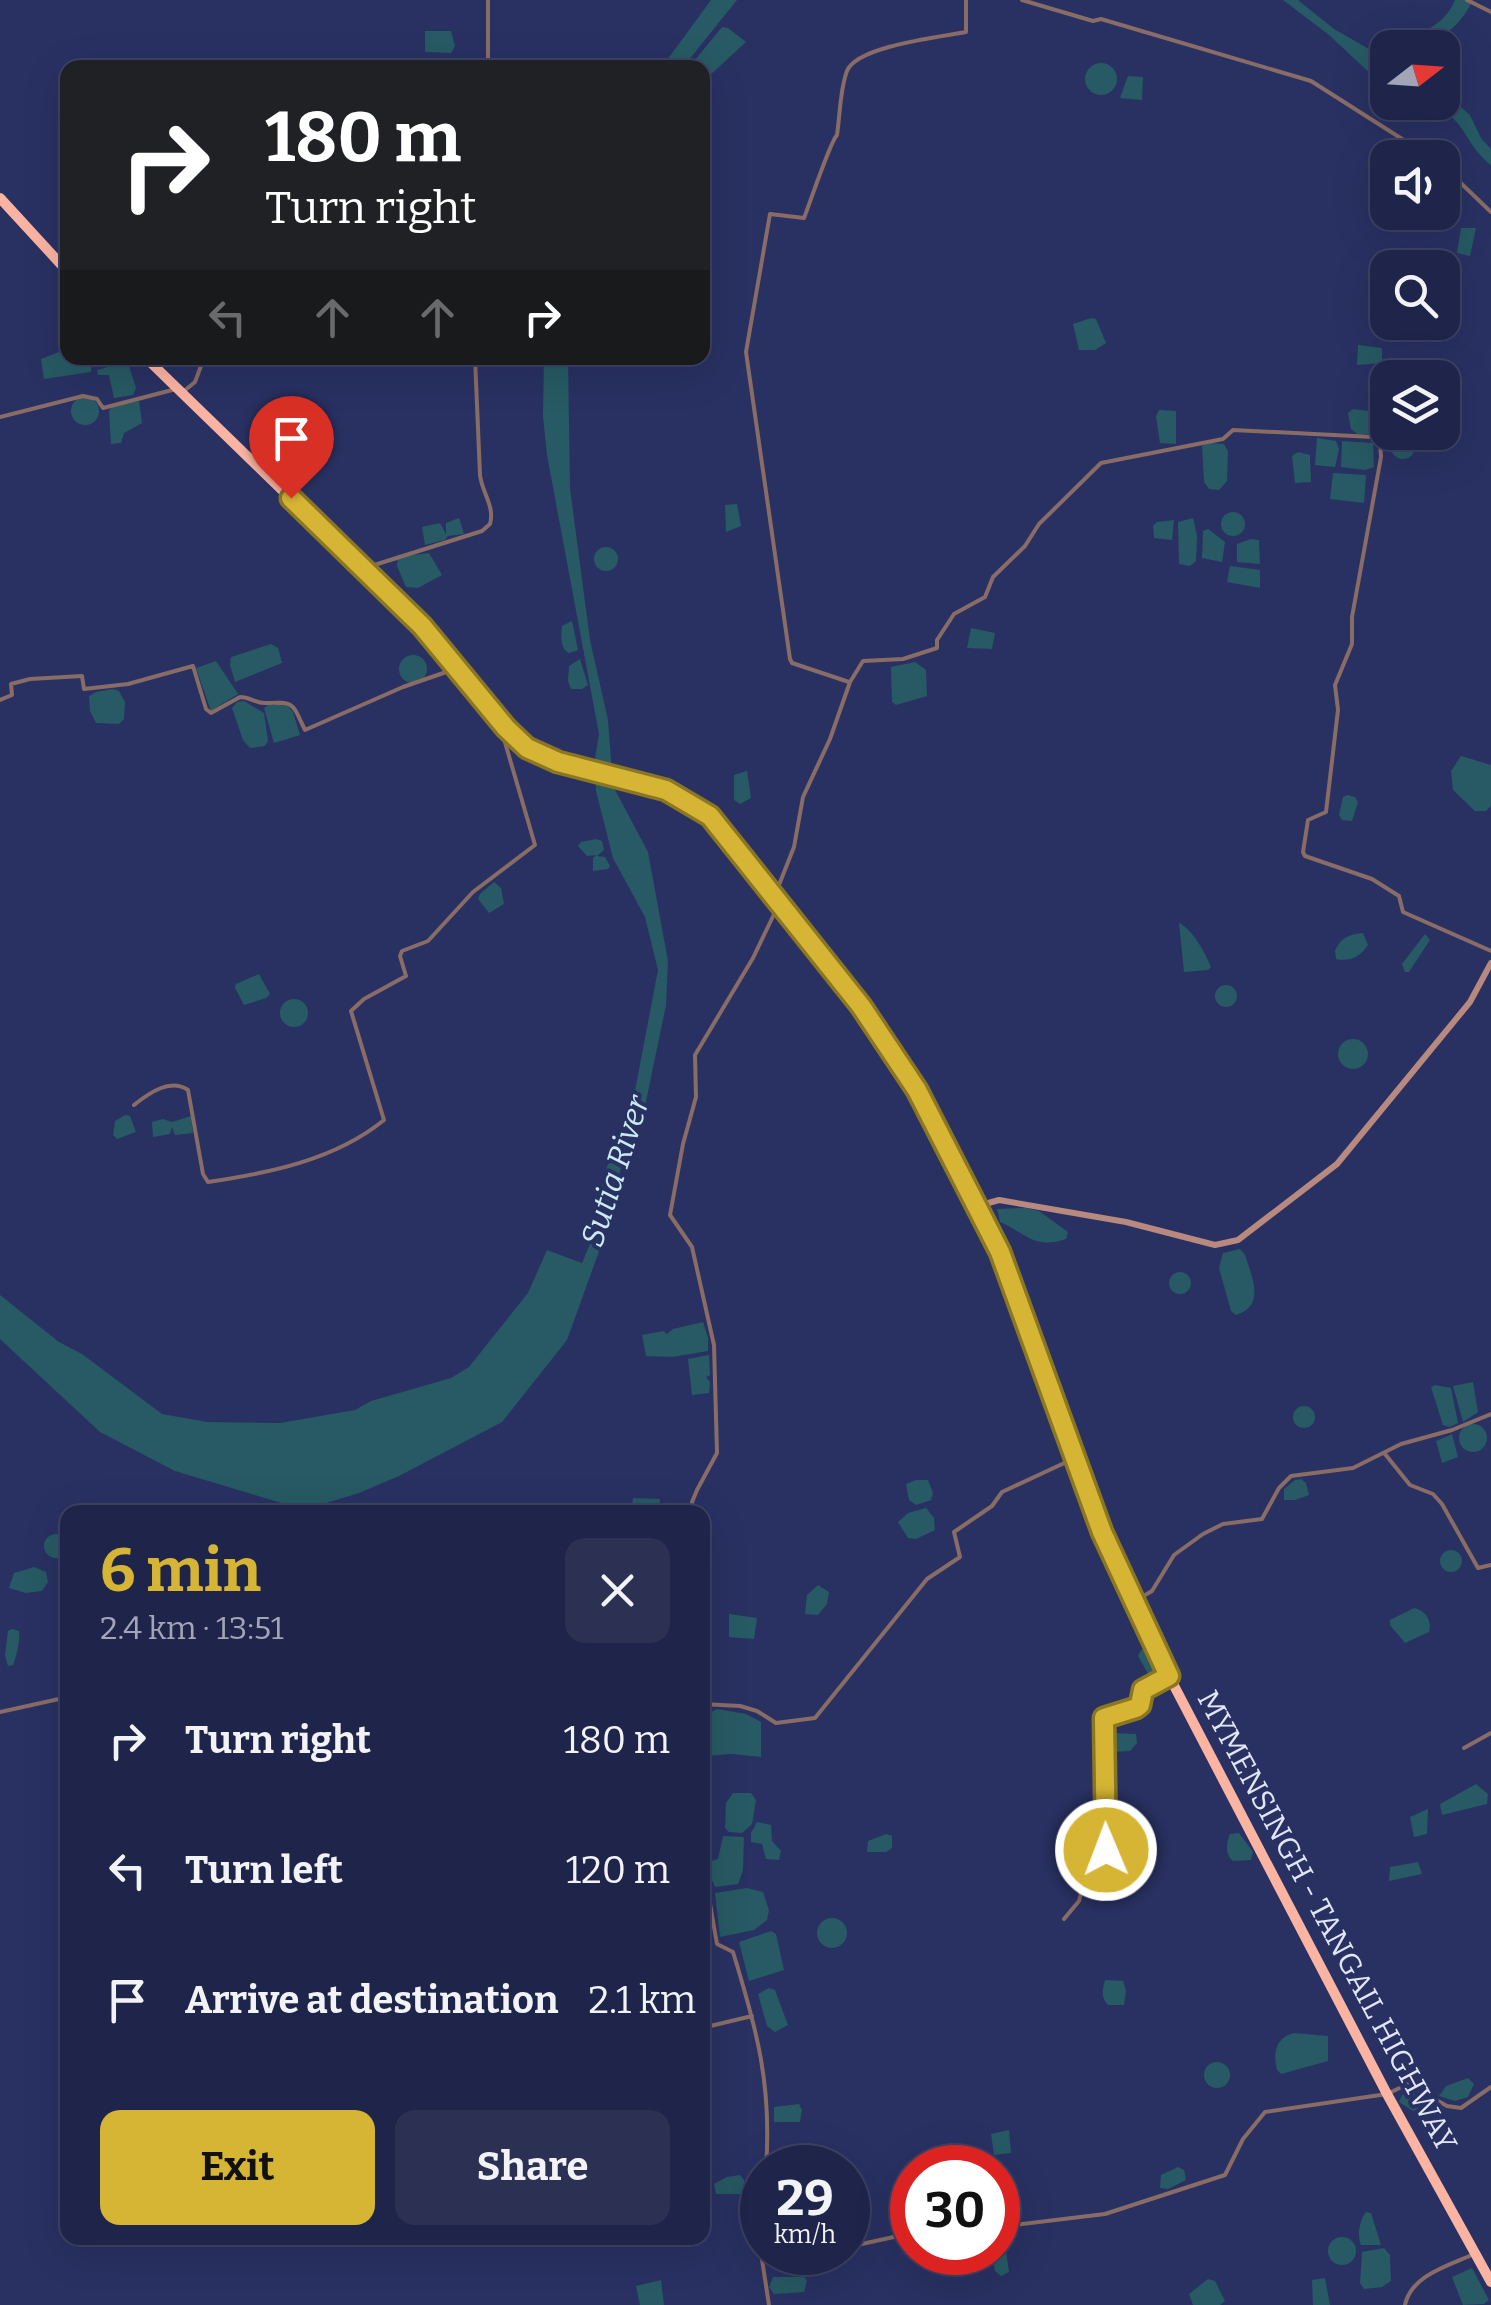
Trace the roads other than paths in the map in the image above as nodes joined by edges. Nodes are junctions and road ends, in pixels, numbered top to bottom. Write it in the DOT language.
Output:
graph roads {
  1 [pos="488,0"];
  2 [pos="966,0"];
  3 [pos="1022,0"];
  4 [pos="1468,0"];
  5 [pos="1491,12"];
  6 [pos="488,60"];
  7 [pos="1404,140"];
  8 [pos="1460,182"];
  9 [pos="0,198"];
  10 [pos="1491,212"];
  11 [pos="60,263"];
  12 [pos="153,365"];
  13 [pos="201,365"];
  14 [pos="476,365"];
  15 [pos="178,391"];
  16 [pos="0,417"];
  17 [pos="365,568"];
  18 [pos="456,668"];
  19 [pos="850,682"];
  20 [pos="0,700"];
  21 [pos="506,728"];
  22 [pos="777,900"];
  23 [pos="1491,951"];
  24 [pos="1491,963"];
  25 [pos="134,1105"];
  26 [pos="978,1206"];
  27 [pos="1491,1414"];
  28 [pos="1384,1453"];
  29 [pos="1073,1459"];
  30 [pos="692,1505"];
  31 [pos="1491,1565"];
  32 [pos="1134,1601"];
  33 [pos="1169,1676"];
  34 [pos="60,1699"];
  35 [pos="710,1704"];
  36 [pos="0,1712"];
  37 [pos="1491,1733"];
  38 [pos="1464,1748"];
  39 [pos="710,1904"];
  40 [pos="1064,1919"];
  41 [pos="752,2016"];
  42 [pos="710,2026"];
  43 [pos="1491,2087"];
  44 [pos="1387,2094"];
  45 [pos="768,2145"];
  46 [pos="1020,2224"];
  47 [pos="1475,2254"];
  48 [pos="764,2275"];
  49 [pos="1491,2282"];
  50 [pos="769,2305"];
  51 [pos="1405,2305"];
  1 -- 6 [label="street"];
  2 -- 19 [label="street"];
  3 -- 7 [label="street"];
  4 -- 5 [label="street"];
  8 -- 10 [label="street"];
  9 -- 11 [label="highway"];
  12 -- 15 [label="highway, MYMENSINGH - TANGAIL HIGHWAY"];
  13 -- 15 [label="street"];
  14 -- 17 [label="street"];
  15 -- 16 [label="street"];
  15 -- 17 [label="highway, MYMENSINGH - TANGAIL HIGHWAY"];
  17 -- 18 [label="highway, MYMENSINGH - TANGAIL HIGHWAY"];
  18 -- 20 [label="street"];
  18 -- 21 [label="highway, MYMENSINGH - TANGAIL HIGHWAY"];
  19 -- 22 [label="street"];
  19 -- 23 [label="street"];
  21 -- 22 [label="highway, MYMENSINGH - TANGAIL HIGHWAY"];
  21 -- 25 [label="street"];
  22 -- 26 [label="highway, MYMENSINGH - TANGAIL HIGHWAY"];
  22 -- 30 [label="street"];
  24 -- 26 [label="main road"];
  26 -- 29 [label="highway, MYMENSINGH - TANGAIL HIGHWAY"];
  27 -- 28 [label="street"];
  28 -- 31 [label="street"];
  28 -- 32 [label="street"];
  29 -- 32 [label="highway, MYMENSINGH - TANGAIL HIGHWAY"];
  29 -- 35 [label="street"];
  32 -- 33 [label="highway, MYMENSINGH - TANGAIL HIGHWAY"];
  33 -- 40 [label="street"];
  33 -- 44 [label="highway, MYMENSINGH - TANGAIL HIGHWAY"];
  34 -- 36 [label="street"];
  37 -- 38 [label="street"];
  39 -- 41 [label="street"];
  41 -- 42 [label="street"];
  41 -- 45 [label="street"];
  43 -- 44 [label="street"];
  44 -- 46 [label="street"];
  44 -- 47 [label="highway, MYMENSINGH - TANGAIL HIGHWAY"];
  47 -- 49 [label="highway, MYMENSINGH - TANGAIL HIGHWAY"];
  47 -- 51 [label="street"];
  48 -- 50 [label="street"];
}
